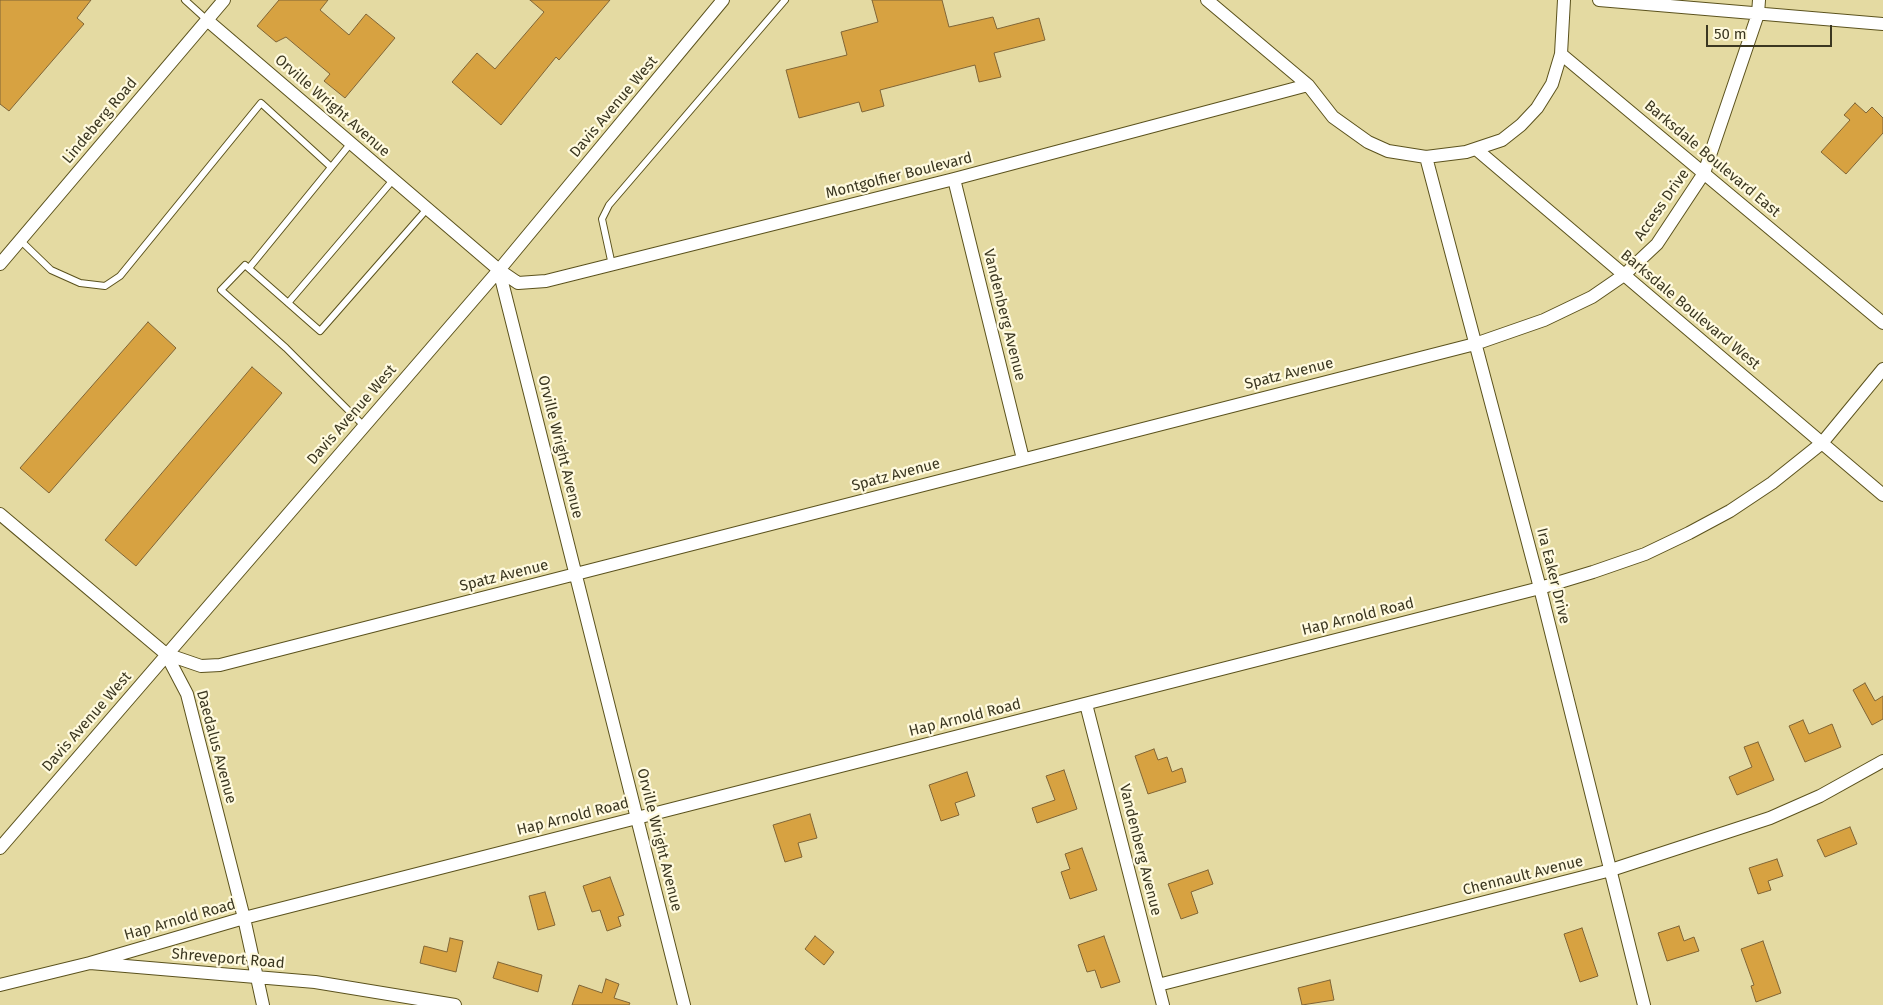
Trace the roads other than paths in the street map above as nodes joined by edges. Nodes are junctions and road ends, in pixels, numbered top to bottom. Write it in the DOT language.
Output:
graph roads {
  1 [pos="185,0"];
  2 [pos="224,0"];
  3 [pos="723,0"];
  4 [pos="785,0"];
  5 [pos="1207,0"];
  6 [pos="1564,0"];
  7 [pos="1599,0"];
  8 [pos="1759,0"];
  9 [pos="1758,14"];
  10 [pos="207,20"];
  11 [pos="1883,24"];
  12 [pos="1561,54"];
  13 [pos="1308,84"];
  14 [pos="351,143"];
  15 [pos="1471,151"];
  16 [pos="1426,157"];
  17 [pos="331,167"];
  18 [pos="1704,174"];
  19 [pos="954,179"];
  20 [pos="393,180"];
  21 [pos="427,209"];
  22 [pos="20,240"];
  23 [pos="0,264"];
  24 [pos="612,265"];
  25 [pos="248,268"];
  26 [pos="499,270"];
  27 [pos="1624,275"];
  28 [pos="288,303"];
  29 [pos="1883,324"];
  30 [pos="1474,344"];
  31 [pos="1883,369"];
  32 [pos="364,426"];
  33 [pos="1822,443"];
  34 [pos="1023,459"];
  35 [pos="1883,495"];
  36 [pos="0,514"];
  37 [pos="575,575"];
  38 [pos="1540,588"];
  39 [pos="166,654"];
  40 [pos="1086,704"];
  41 [pos="1883,761"];
  42 [pos="636,817"];
  43 [pos="0,848"];
  44 [pos="1611,870"];
  45 [pos="244,918"];
  46 [pos="90,963"];
  47 [pos="256,978"];
  48 [pos="0,985"];
  49 [pos="1158,986"];
  50 [pos="263,1005"];
  51 [pos="455,1005"];
  52 [pos="684,1005"];
  53 [pos="1164,1005"];
  54 [pos="1644,1005"];
  1 -- 10 [label="lane"];
  2 -- 10 [label="street, Lindeberg Road"];
  3 -- 26 [label="street, Davis Avenue West"];
  4 -- 24 [label="lane"];
  5 -- 13 [label="street"];
  6 -- 12 [label="street"];
  7 -- 9 [label="street"];
  8 -- 9 [label="street, Access Drive"];
  9 -- 11 [label="street"];
  9 -- 18 [label="street, Access Drive"];
  10 -- 14 [label="street, Orville Wright Avenue"];
  10 -- 22 [label="street, Lindeberg Road"];
  12 -- 15 [label="street"];
  12 -- 18 [label="street, Barksdale Boulevard East"];
  13 -- 16 [label="street"];
  13 -- 19 [label="street, Montgolfier Boulevard"];
  14 -- 17 [label="lane"];
  14 -- 20 [label="street, Orville Wright Avenue"];
  15 -- 16 [label="street"];
  15 -- 27 [label="street, Barksdale Boulevard West"];
  16 -- 30 [label="street, Ira Eaker Drive"];
  17 -- 22 [label="lane"];
  17 -- 25 [label="lane"];
  18 -- 27 [label="street, Access Drive"];
  18 -- 29 [label="street, Barksdale Boulevard East"];
  19 -- 24 [label="street, Montgolfier Boulevard"];
  19 -- 34 [label="street, Vandenberg Avenue"];
  20 -- 21 [label="street, Orville Wright Avenue"];
  20 -- 28 [label="lane"];
  21 -- 26 [label="street, Orville Wright Avenue"];
  21 -- 28 [label="lane"];
  22 -- 23 [label="street, Lindeberg Road"];
  24 -- 26 [label="street, Montgolfier Boulevard"];
  25 -- 28 [label="lane"];
  25 -- 32 [label="lane"];
  26 -- 32 [label="street, Davis Avenue West"];
  26 -- 37 [label="street, Orville Wright Avenue"];
  27 -- 30 [label="street, Spatz Avenue"];
  27 -- 33 [label="street, Barksdale Boulevard West"];
  30 -- 34 [label="street, Spatz Avenue"];
  30 -- 38 [label="street, Ira Eaker Drive"];
  31 -- 33 [label="street"];
  32 -- 39 [label="street, Davis Avenue West"];
  33 -- 35 [label="street, Barksdale Boulevard West"];
  33 -- 38 [label="street, Hap Arnold Road"];
  34 -- 37 [label="street, Spatz Avenue"];
  36 -- 39 [label="street, Daedalus Avenue"];
  37 -- 39 [label="street, Spatz Avenue"];
  37 -- 42 [label="street, Orville Wright Avenue"];
  38 -- 40 [label="street, Hap Arnold Road"];
  38 -- 44 [label="street, Ira Eaker Drive"];
  39 -- 43 [label="street, Davis Avenue West"];
  39 -- 45 [label="street, Daedalus Avenue"];
  40 -- 42 [label="street, Hap Arnold Road"];
  40 -- 49 [label="street, Vandenberg Avenue"];
  41 -- 44 [label="street, Chennault Avenue"];
  42 -- 45 [label="street, Hap Arnold Road"];
  42 -- 52 [label="street, Orville Wright Avenue"];
  44 -- 49 [label="street, Chennault Avenue"];
  44 -- 54 [label="street, Ira Eaker Drive"];
  45 -- 46 [label="street, Hap Arnold Road"];
  45 -- 47 [label="street, Daedalus Avenue"];
  46 -- 47 [label="street, Shreveport Road"];
  46 -- 48 [label="street, Shreveport Road"];
  47 -- 50 [label="street, Daedalus Avenue"];
  47 -- 51 [label="street, Shreveport Road"];
  49 -- 53 [label="street, Vandenberg Avenue"];
}
